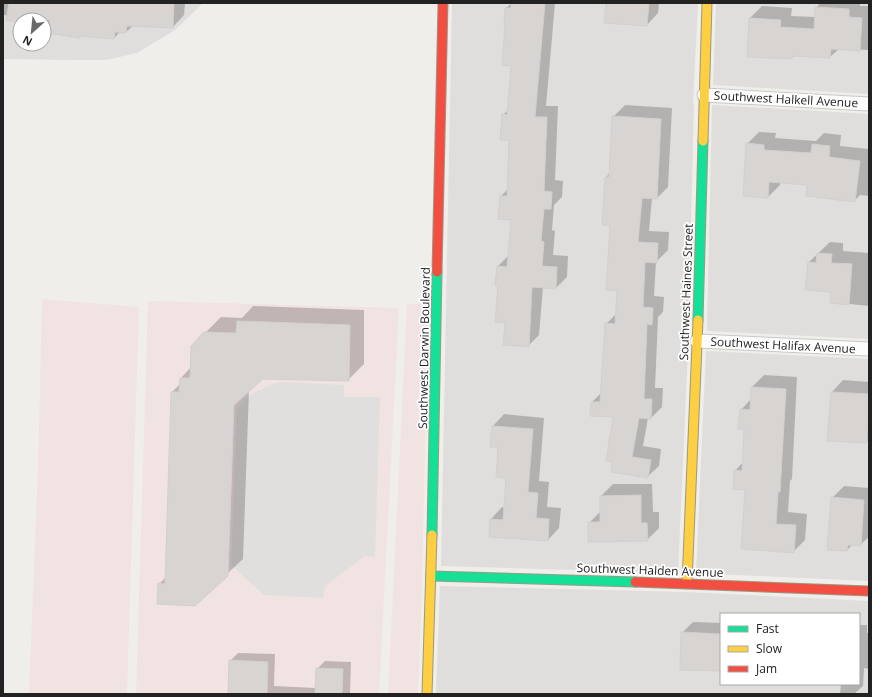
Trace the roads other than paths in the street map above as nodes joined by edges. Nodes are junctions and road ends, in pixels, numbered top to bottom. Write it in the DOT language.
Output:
graph roads {
  1 [pos="443,3"];
  2 [pos="707,3"];
  3 [pos="704,95"];
  4 [pos="869,104"];
  5 [pos="697,341"];
  6 [pos="869,349"];
  7 [pos="431,576"];
  8 [pos="687,583"];
  9 [pos="869,591"];
  10 [pos="427,694"];
  1 -- 7 [label="street, Southwest Darwin Boulevard"];
  2 -- 3 [label="street, Southwest Haines Street"];
  3 -- 4 [label="street, Southwest Halkell Avenue"];
  3 -- 5 [label="street, Southwest Haines Street"];
  5 -- 6 [label="street, Southwest Halifax Avenue"];
  5 -- 8 [label="street, Southwest Haines Street"];
  7 -- 8 [label="street, Southwest Halden Avenue"];
  7 -- 10 [label="street, Southwest Darwin Boulevard"];
  8 -- 9 [label="street, Southwest Halden Avenue"];
}
